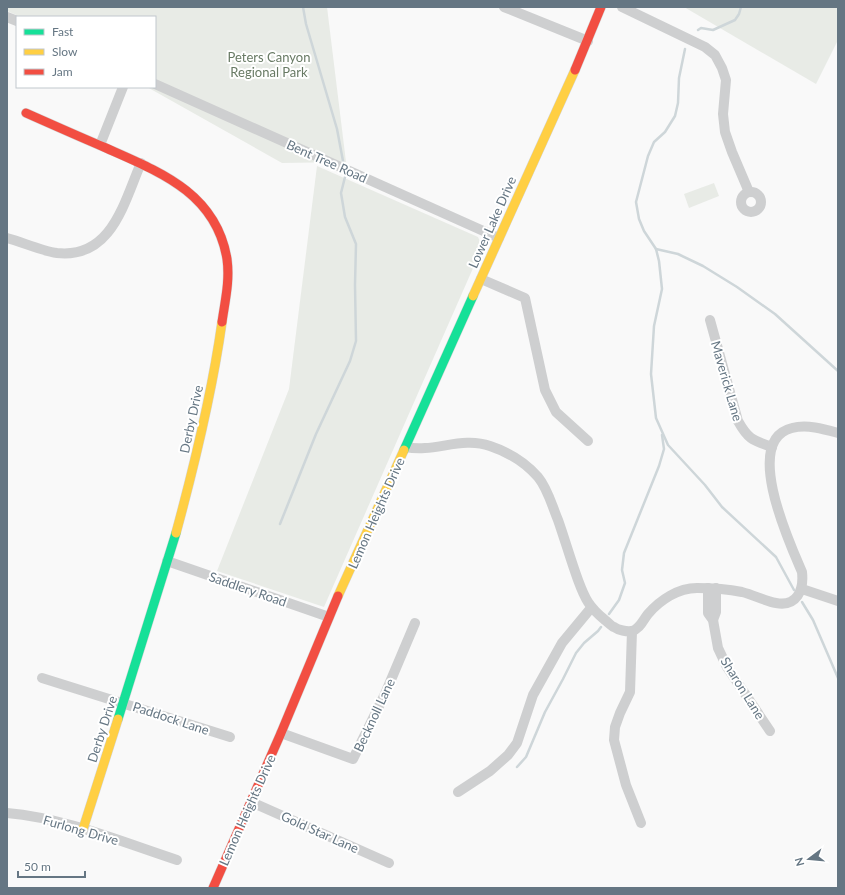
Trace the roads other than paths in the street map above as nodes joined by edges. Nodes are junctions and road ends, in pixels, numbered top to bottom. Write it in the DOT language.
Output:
graph roads {
  1 [pos="504,7"];
  2 [pos="601,7"];
  3 [pos="622,7"];
  4 [pos="588,41"];
  5 [pos="156,84"];
  6 [pos="123,88"];
  7 [pos="26,113"];
  8 [pos="100,145"];
  9 [pos="141,163"];
  10 [pos="749,192"];
  11 [pos="7,238"];
  12 [pos="499,238"];
  13 [pos="481,279"];
  14 [pos="710,320"];
  15 [pos="838,433"];
  16 [pos="588,441"];
  17 [pos="406,447"];
  18 [pos="772,447"];
  19 [pos="167,561"];
  20 [pos="712,588"];
  21 [pos="802,589"];
  22 [pos="838,601"];
  23 [pos="591,608"];
  24 [pos="329,617"];
  25 [pos="415,623"];
  26 [pos="632,631"];
  27 [pos="42,678"];
  28 [pos="124,703"];
  29 [pos="770,731"];
  30 [pos="281,733"];
  31 [pos="230,737"];
  32 [pos="458,792"];
  33 [pos="251,802"];
  34 [pos="7,813"];
  35 [pos="641,823"];
  36 [pos="82,829"];
  37 [pos="177,860"];
  38 [pos="389,862"];
  39 [pos="213,888"];
  1 -- 4 [label="street"];
  2 -- 4 [label="street, Lower Lake Drive"];
  3 -- 10 [label="street"];
  4 -- 12 [label="street, Lower Lake Drive"];
  5 -- 12 [label="street, Bent Tree Road"];
  6 -- 8 [label="street"];
  7 -- 8 [label="street, Derby Drive"];
  8 -- 9 [label="street, Derby Drive"];
  9 -- 11 [label="street"];
  9 -- 19 [label="street, Derby Drive"];
  12 -- 13 [label="street, Lower Lake Drive"];
  13 -- 16 [label="street"];
  13 -- 17 [label="street, Lower Lake Drive"];
  14 -- 18 [label="street, Maverick Lane"];
  15 -- 18 [label="street"];
  17 -- 23 [label="street, Lemon Heights Drive"];
  17 -- 24 [label="street, Lemon Heights Drive"];
  18 -- 21 [label="street"];
  19 -- 24 [label="street, Saddlery Road"];
  19 -- 28 [label="street, Derby Drive"];
  20 -- 21 [label="street"];
  20 -- 26 [label="street"];
  20 -- 29 [label="street, Sharon Lane"];
  21 -- 22 [label="street"];
  23 -- 26 [label="street, Lemon Heights Drive"];
  23 -- 32 [label="street"];
  24 -- 30 [label="street, Lemon Heights Drive"];
  25 -- 30 [label="street, Becknoll Lane"];
  26 -- 35 [label="street"];
  27 -- 28 [label="street, Paddock Lane"];
  28 -- 31 [label="street, Paddock Lane"];
  28 -- 36 [label="street, Derby Drive"];
  30 -- 33 [label="street, Lemon Heights Drive"];
  33 -- 38 [label="street, Gold Star Lane"];
  33 -- 39 [label="street, Lemon Heights Drive"];
  34 -- 36 [label="street, Furlong Drive"];
  36 -- 37 [label="street, Furlong Drive"];
}
